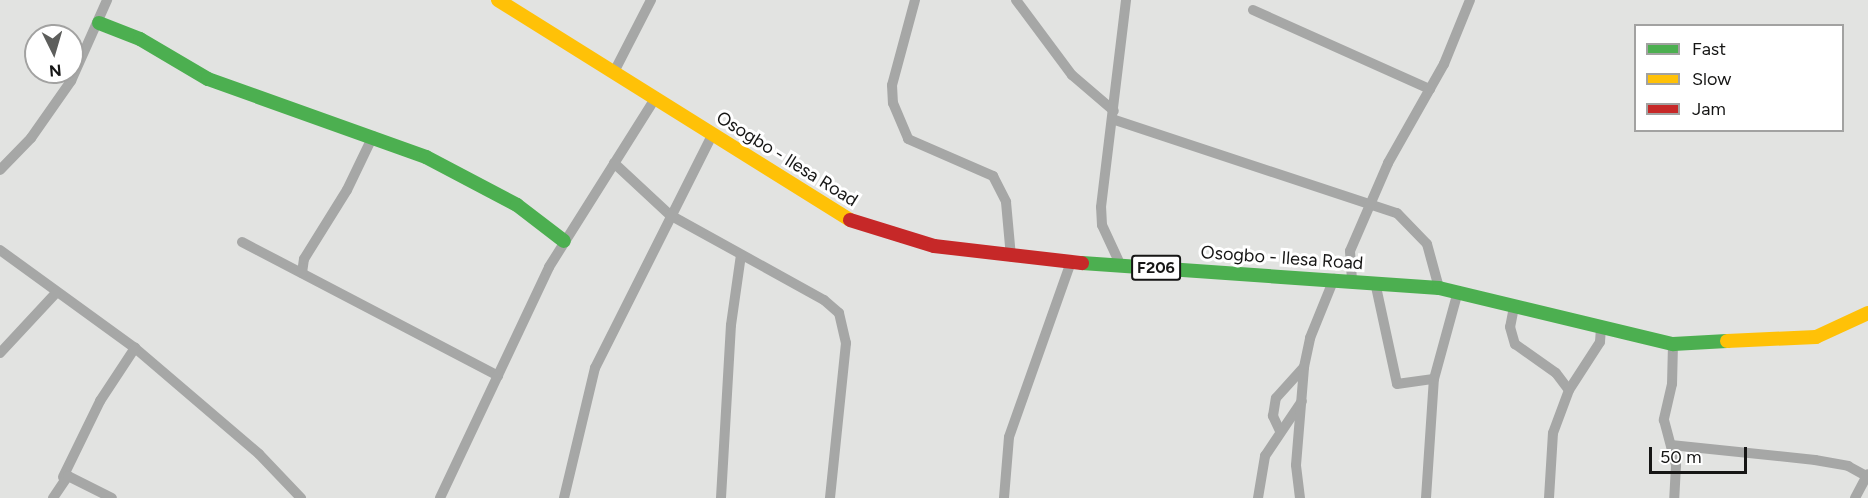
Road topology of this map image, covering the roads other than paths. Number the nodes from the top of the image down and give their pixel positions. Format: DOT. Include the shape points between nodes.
graph roads {
  1 [pos="107,0"];
  2 [pos="498,0"];
  3 [pos="651,0"];
  4 [pos="915,0"];
  5 [pos="1016,0"];
  6 [pos="1126,0"];
  7 [pos="1470,0"];
  8 [pos="1253,10"];
  9 [pos="99,23"];
  10 [pos="614,72"];
  11 [pos="1430,89"];
  12 [pos="656,97"];
  13 [pos="1115,115"];
  14 [pos="712,135"];
  15 [pos="373,136"];
  16 [pos="614,162"];
  17 [pos="0,170"];
  18 [pos="1372,202"];
  19 [pos="670,214"];
  20 [pos="564,241"];
  21 [pos="242,242"];
  22 [pos="0,250"];
  23 [pos="741,255"];
  24 [pos="1011,257"];
  25 [pos="1071,262"];
  26 [pos="1121,266"];
  27 [pos="302,273"];
  28 [pos="1334,279"];
  29 [pos="1352,280"];
  30 [pos="1375,282"];
  31 [pos="1439,288"];
  32 [pos="1458,291"];
  33 [pos="56,292"];
  34 [pos="1514,307"];
  35 [pos="1868,313"];
  36 [pos="1601,327"];
  37 [pos="1672,344"];
  38 [pos="135,348"];
  39 [pos="0,353"];
  40 [pos="1304,367"];
  41 [pos="498,376"];
  42 [pos="1434,379"];
  43 [pos="1569,390"];
  44 [pos="1302,401"];
  45 [pos="1280,431"];
  46 [pos="1671,445"];
  47 [pos="1866,474"];
  48 [pos="63,477"];
  49 [pos="53,498"];
  50 [pos="111,498"];
  51 [pos="301,498"];
  52 [pos="440,498"];
  53 [pos="564,498"];
  54 [pos="721,498"];
  55 [pos="830,498"];
  56 [pos="1004,498"];
  57 [pos="1258,498"];
  58 [pos="1300,498"];
  59 [pos="1426,498"];
  60 [pos="1549,498"];
  61 [pos="1674,498"];
  62 [pos="1855,498"];
  1 -- 9 [label="street"];
  2 -- 10 [label="main road, Osogbo - Ilesa Road / F206"];
  3 -- 10 [label="street"];
  4 -- 24 [label="street" via="892,85 893,103 908,139 993,176 1006,202"];
  5 -- 13 [label="street" via="1072,75"];
  6 -- 13 [label="street" via="1113,93"];
  7 -- 11 [label="street"];
  8 -- 11 [label="street"];
  9 -- 15 [label="main road" via="140,39 208,79"];
  9 -- 17 [label="street" via="71,81 31,138"];
  10 -- 12 [label="main road, Osogbo - Ilesa Road / F206"];
  11 -- 18 [label="street"];
  12 -- 14 [label="main road, Osogbo - Ilesa Road / F206"];
  12 -- 16 [label="street"];
  13 -- 18 [label="street"];
  13 -- 26 [label="street" via="1101,207 1102,225"];
  14 -- 19 [label="street"];
  14 -- 24 [label="main road, Osogbo - Ilesa Road / F206" via="849,220 934,246"];
  15 -- 20 [label="main road" via="426,157 517,205"];
  15 -- 27 [label="street" via="347,190 304,259"];
  16 -- 19 [label="street"];
  16 -- 20 [label="street"];
  18 -- 29 [label="street" via="1350,251"];
  18 -- 31 [label="street" via="1418,229 1427,244"];
  19 -- 23 [label="street"];
  19 -- 53 [label="street" via="595,368"];
  20 -- 41 [label="street"];
  21 -- 27 [label="street"];
  22 -- 33 [label="street"];
  23 -- 54 [label="street" via="730,325"];
  23 -- 55 [label="street" via="824,300 843,322 846,343"];
  24 -- 25 [label="main road, Osogbo - Ilesa Road / F206"];
  25 -- 26 [label="main road, Osogbo - Ilesa Road / F206"];
  25 -- 56 [label="street" via="1009,437"];
  26 -- 28 [label="main road, Osogbo - Ilesa Road / F206"];
  27 -- 41 [label="street"];
  28 -- 29 [label="main road, Osogbo - Ilesa Road / F206"];
  28 -- 40 [label="street" via="1310,338"];
  29 -- 30 [label="main road, Osogbo - Ilesa Road / F206"];
  30 -- 31 [label="main road, Osogbo - Ilesa Road / F206"];
  30 -- 42 [label="street" via="1397,384"];
  31 -- 32 [label="main road, Osogbo - Ilesa Road / F206"];
  32 -- 34 [label="main road, Osogbo - Ilesa Road / F206"];
  32 -- 42 [label="street"];
  33 -- 38 [label="street"];
  33 -- 39 [label="street"];
  34 -- 36 [label="main road, Osogbo - Ilesa Road / F206"];
  34 -- 43 [label="street" via="1510,327 1515,344 1556,373"];
  35 -- 37 [label="main road, Osogbo - Ilesa Road / F206" via="1816,337"];
  36 -- 37 [label="main road, Osogbo - Ilesa Road / F206"];
  36 -- 43 [label="street" via="1600,342"];
  37 -- 46 [label="street" via="1672,384 1664,420"];
  38 -- 48 [label="street" via="100,401"];
  38 -- 51 [label="street" via="259,454"];
  40 -- 44 [label="street"];
  40 -- 45 [label="street" via="1276,398 1273,416"];
  41 -- 52 [label="street"];
  42 -- 59 [label="street"];
  43 -- 60 [label="street" via="1552,441"];
  44 -- 45 [label="street"];
  44 -- 58 [label="street" via="1296,465"];
  45 -- 57 [label="street" via="1265,456"];
  46 -- 47 [label="street" via="1815,460"];
  46 -- 61 [label="street"];
  47 -- 62 [label="street"];
  48 -- 49 [label="street"];
  48 -- 50 [label="street"];
}
